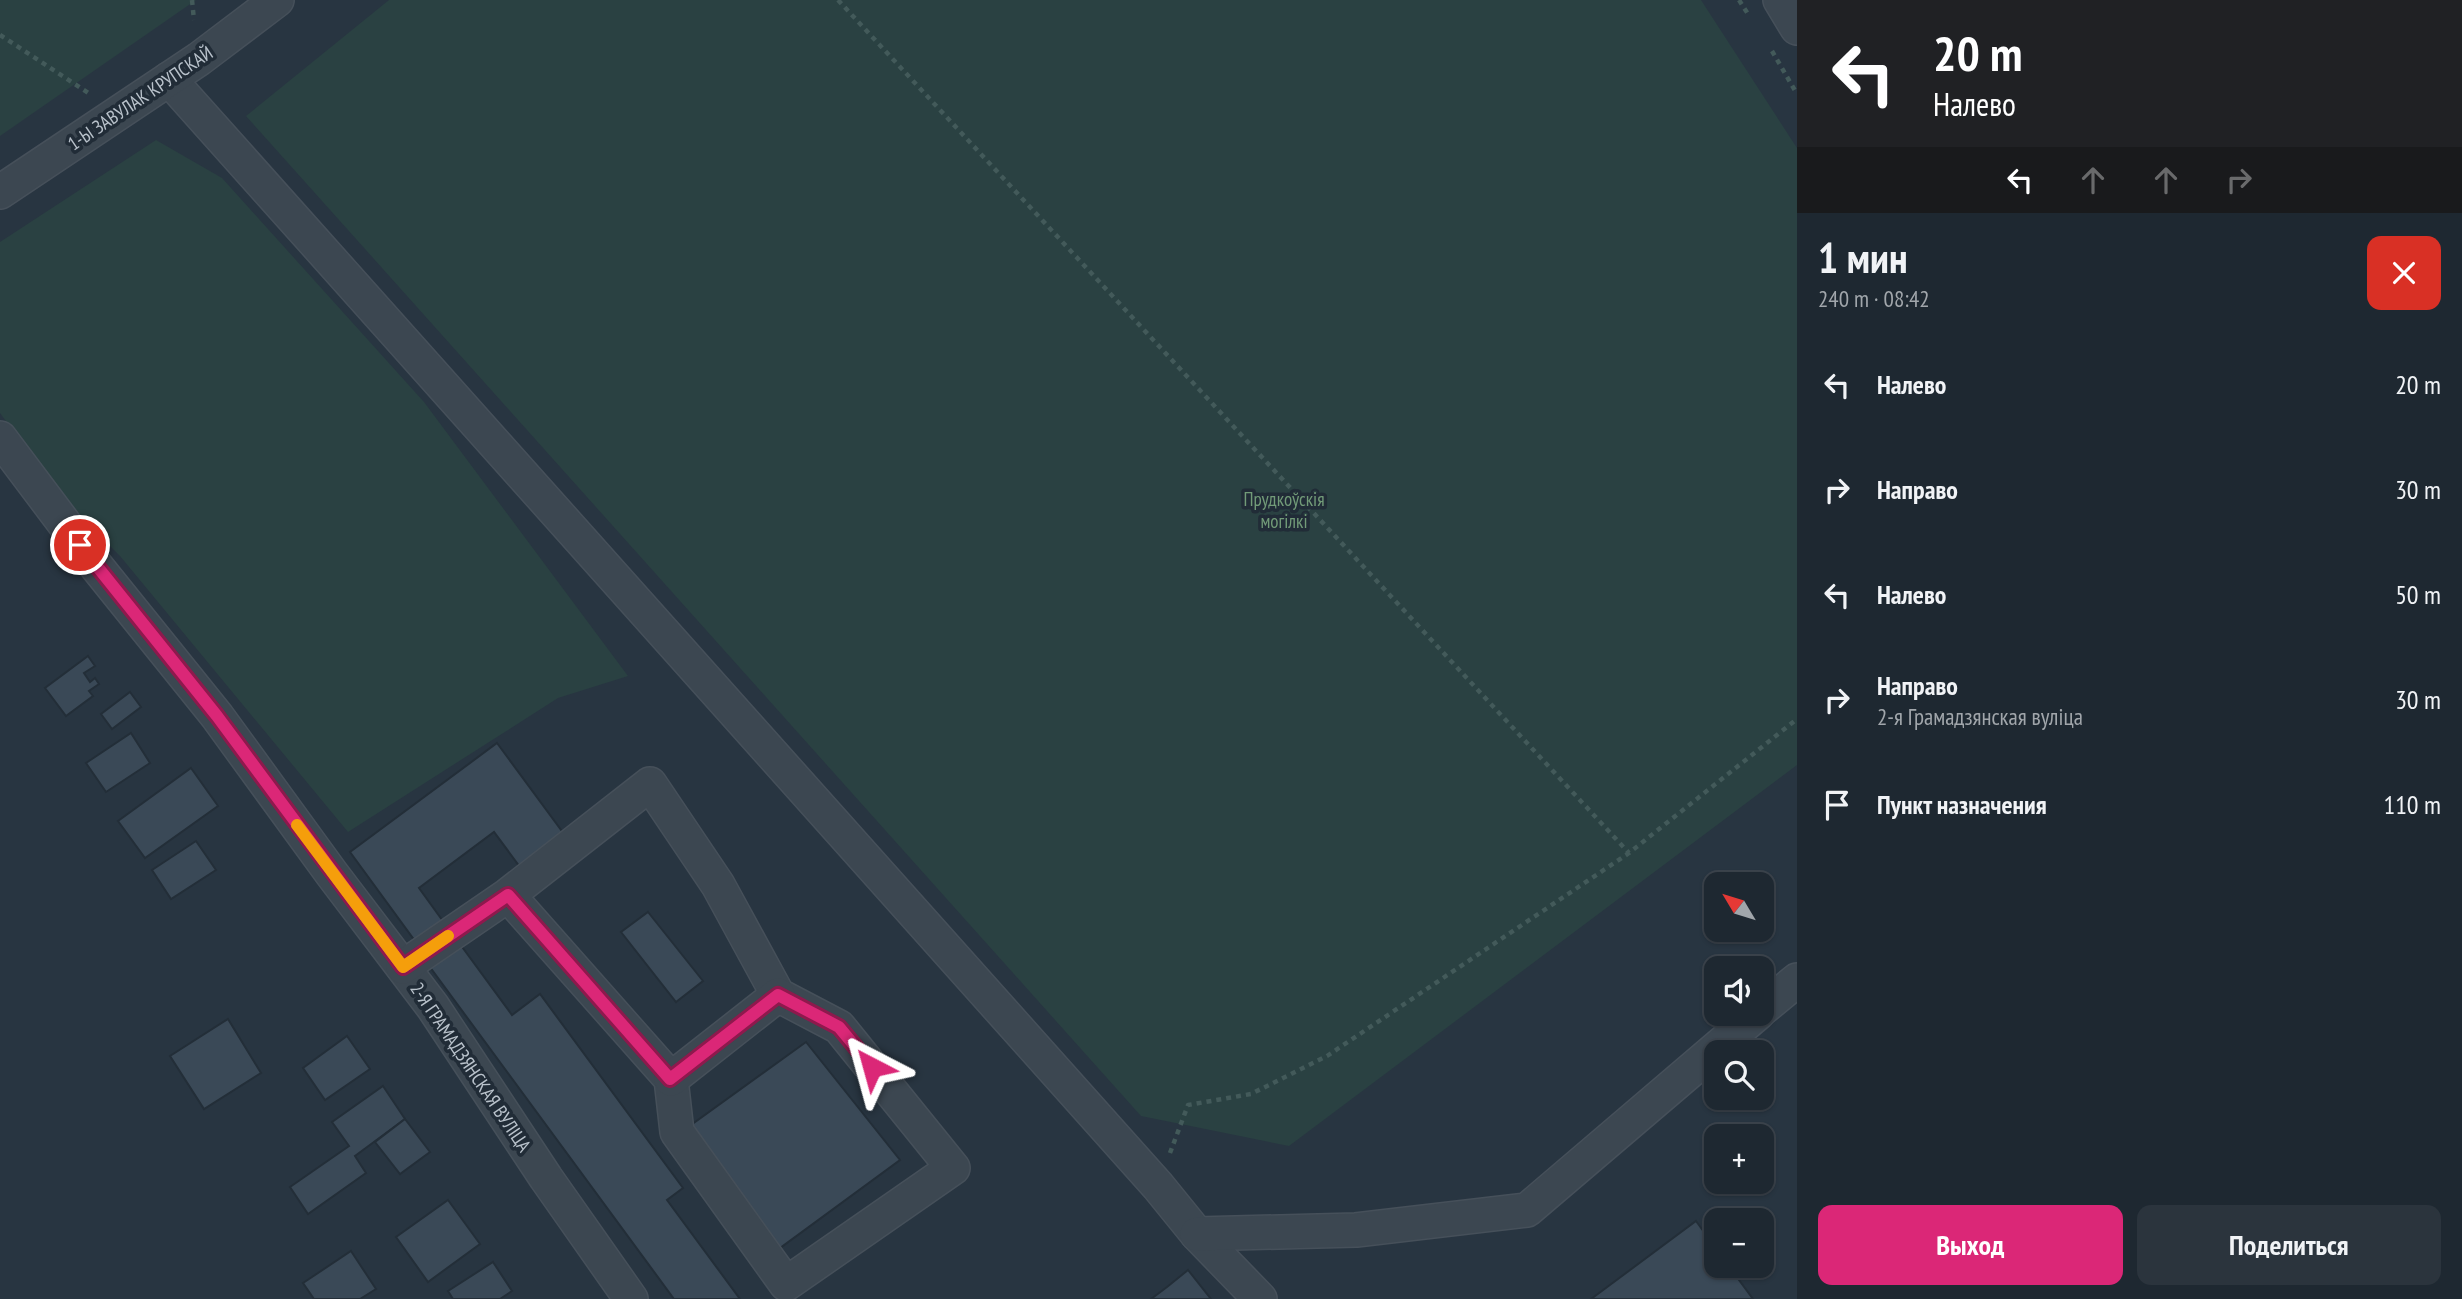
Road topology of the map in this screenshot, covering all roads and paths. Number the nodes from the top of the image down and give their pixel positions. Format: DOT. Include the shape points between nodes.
graph roads {
  1 [pos="277,0"];
  2 [pos="838,0"];
  3 [pos="1780,0"];
  4 [pos="1797,28"];
  5 [pos="0,35"];
  6 [pos="169,79"];
  7 [pos="119,113"];
  8 [pos="0,192"];
  9 [pos="0,438"];
  10 [pos="1797,719"];
  11 [pos="1629,853"];
  12 [pos="508,895"];
  13 [pos="403,967"];
  14 [pos="1797,980"];
  15 [pos="778,995"];
  16 [pos="1774,1000"];
  17 [pos="1743,1026"];
  18 [pos="670,1079"];
  19 [pos="1158,1186"];
  20 [pos="1197,1234"];
  21 [pos="631,1299"];
  22 [pos="1260,1299"];
  1 -- 6 [label="street, 1-Ы ЗАВУЛАК КРУПСКАЙ"];
  2 -- 11 [label="path"];
  3 -- 4 [label="street"];
  5 -- 7 [label="path"];
  6 -- 7 [label="street, 1-Ы ЗАВУЛАК КРУПСКАЙ"];
  6 -- 19 [label="street"];
  7 -- 8 [label="street, 1-Ы ЗАВУЛАК КРУПСКАЙ"];
  9 -- 13 [label="street, 2-Я ГРАМАДЗЯНСКАЯ ВУЛІЦА" via="217,716"];
  10 -- 11 [label="path"];
  11 -- 19 [label="path" via="1327,1056 1251,1094 1188,1105"];
  12 -- 13 [label="street"];
  12 -- 15 [label="street" via="650,784 718,885"];
  12 -- 18 [label="street"];
  13 -- 21 [label="street, 2-Я ГРАМАДЗЯНСКАЯ ВУЛІЦА"];
  14 -- 16 [label="street"];
  15 -- 18 [label="street"];
  15 -- 18 [label="street" via="839,1027 953,1168 786,1284 677,1132"];
  17 -- 20 [label="street" via="1527,1210 1356,1230"];
  19 -- 20 [label="street"];
  20 -- 22 [label="street"];
}
